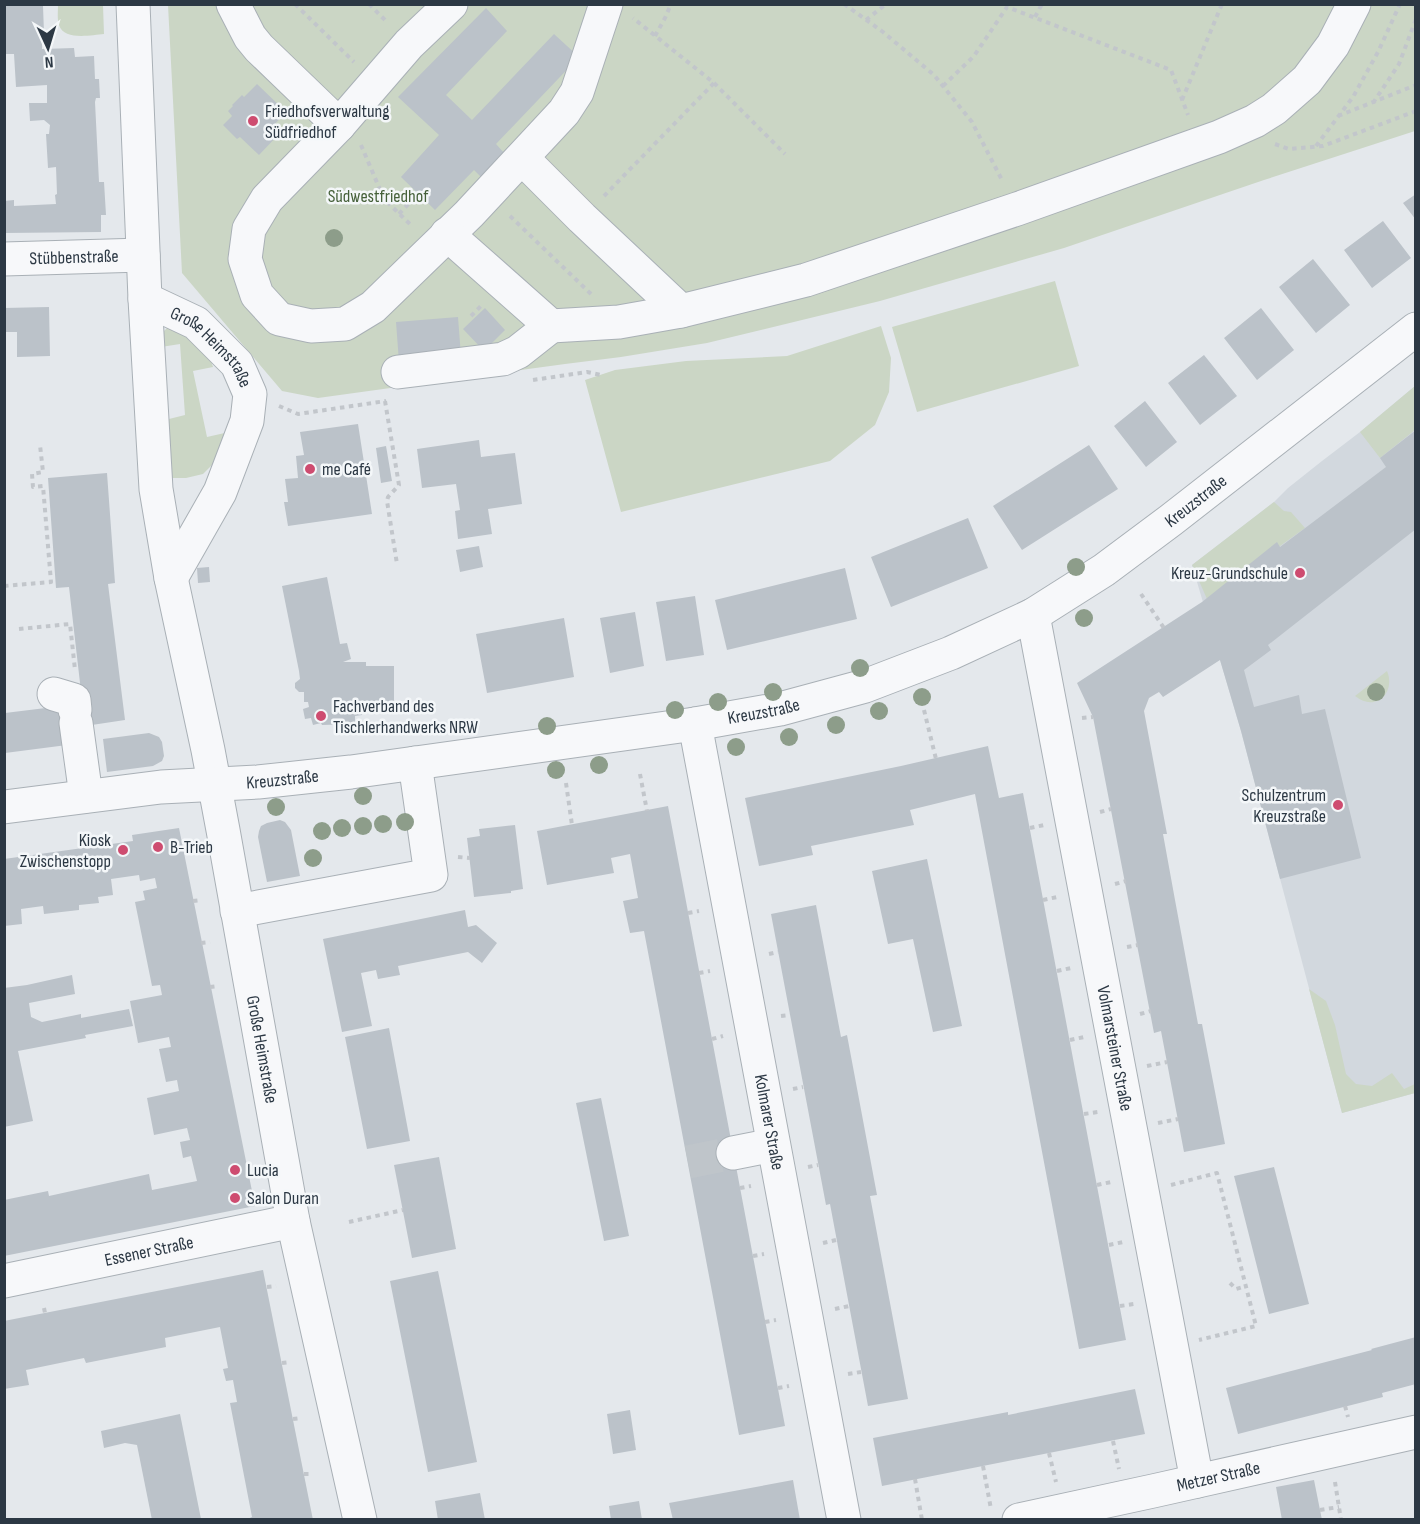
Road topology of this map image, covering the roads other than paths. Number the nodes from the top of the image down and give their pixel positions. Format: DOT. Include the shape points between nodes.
graph roads {
  1 [pos="133,4"];
  2 [pos="233,4"];
  3 [pos="451,4"];
  4 [pos="1354,4"];
  5 [pos="619,11"];
  6 [pos="343,120"];
  7 [pos="522,158"];
  8 [pos="440,241"];
  9 [pos="143,255"];
  10 [pos="4,259"];
  11 [pos="159,306"];
  12 [pos="681,311"];
  13 [pos="551,326"];
  14 [pos="1413,335"];
  15 [pos="398,372"];
  16 [pos="171,578"];
  17 [pos="1033,615"];
  18 [pos="70,707"];
  19 [pos="694,723"];
  20 [pos="415,763"];
  21 [pos="214,785"];
  22 [pos="86,796"];
  23 [pos="4,807"];
  24 [pos="237,911"];
  25 [pos="773,1145"];
  26 [pos="733,1153"];
  27 [pos="293,1221"];
  28 [pos="4,1281"];
  29 [pos="1416,1432"];
  30 [pos="1197,1481"];
  31 [pos="1005,1516"];
  32 [pos="360,1520"];
  33 [pos="844,1520"];
  1 -- 9 [label="street, Große Heimstraße"];
  2 -- 6 [label="street" via="259,48"];
  3 -- 6 [label="street" via="409,44"];
  4 -- 12 [label="street" via="1333,45 1307,80 1275,109 1234,131 807,280"];
  5 -- 7 [label="street" via="572,102"];
  6 -- 8 [label="street" via="267,199 249,229 245,258 256,295 279,319 311,326 345,324 373,307"];
  7 -- 8 [label="street"];
  7 -- 12 [label="street"];
  8 -- 13 [label="street"];
  9 -- 10 [label="street, Stübbenstraße"];
  9 -- 11 [label="street, Große Heimstraße"];
  11 -- 16 [label="street, Große Heimstraße" via="156,489"];
  11 -- 16 [label="street, Große Heimstraße" via="196,323 237,364 250,394 247,421 220,492"];
  12 -- 13 [label="street"];
  13 -- 15 [label="street" via="503,359"];
  14 -- 17 [label="street, Kreuzstraße" via="1104,570"];
  16 -- 21 [label="street, Große Heimstraße"];
  17 -- 19 [label="street, Kreuzstraße" via="951,653 865,686 780,709"];
  17 -- 30 [label="street, Volmarsteiner Straße"];
  18 -- 22 [label="street"];
  19 -- 20 [label="street, Kreuzstraße"];
  19 -- 25 [label="street, Kolmarer Straße"];
  20 -- 21 [label="street, Kreuzstraße"];
  20 -- 24 [label="street" via="431,875"];
  21 -- 22 [label="street, Kreuzstraße"];
  21 -- 24 [label="street, Große Heimstraße"];
  22 -- 23 [label="street, Kreuzstraße"];
  24 -- 27 [label="street, Große Heimstraße"];
  25 -- 26 [label="street"];
  25 -- 33 [label="street, Kolmarer Straße"];
  27 -- 28 [label="street, Essener Straße"];
  27 -- 32 [label="street, Große Heimstraße"];
  29 -- 30 [label="street, Metzer Straße"];
  30 -- 31 [label="street, Metzer Straße"];
}
